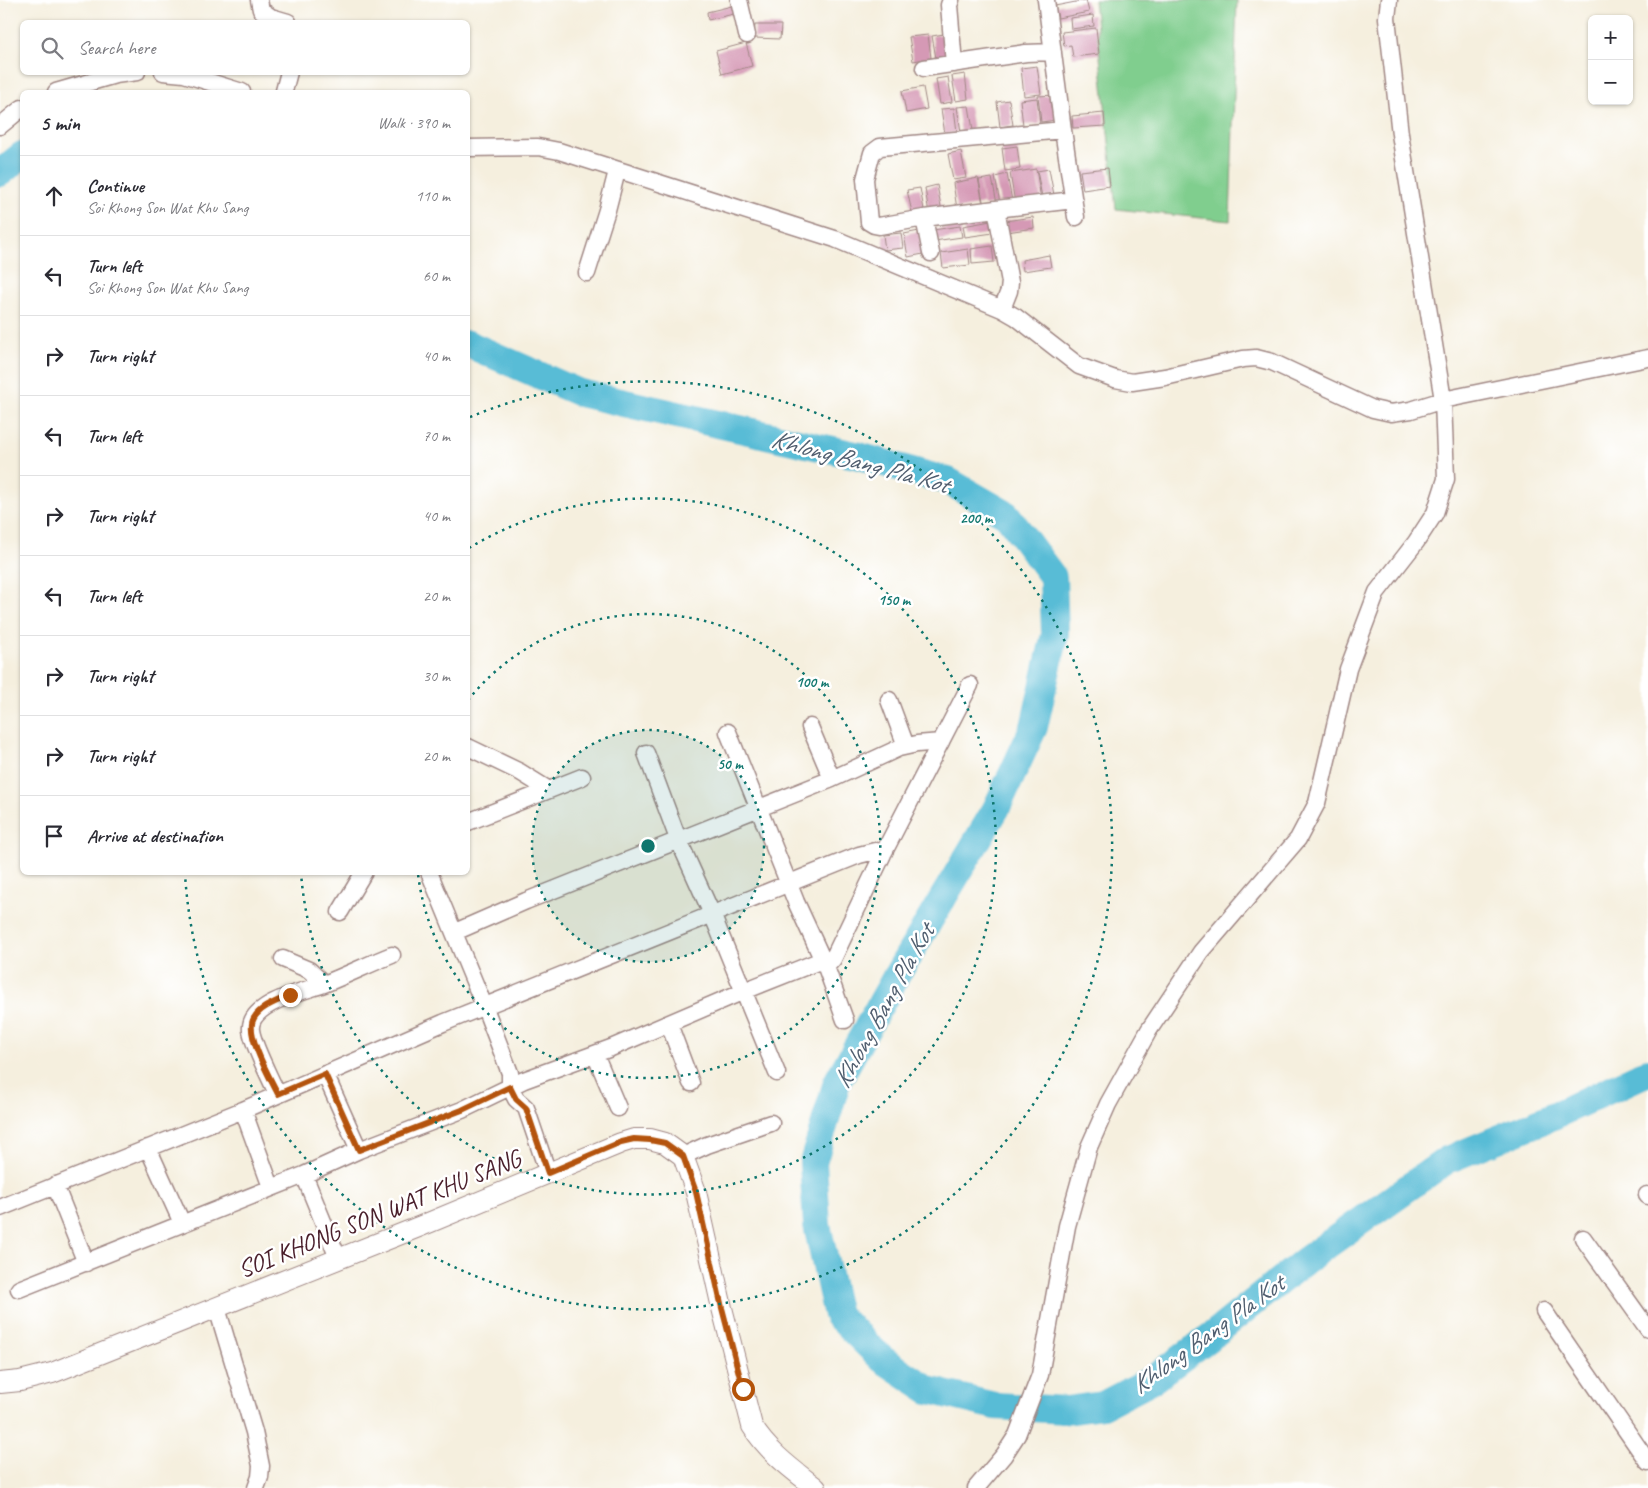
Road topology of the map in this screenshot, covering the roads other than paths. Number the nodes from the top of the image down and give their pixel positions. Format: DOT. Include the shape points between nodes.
graph roads {
  1 [pos="259,0"];
  2 [pos="739,0"];
  3 [pos="950,0"];
  4 [pos="1046,0"];
  5 [pos="1389,0"];
  6 [pos="280,20"];
  7 [pos="746,35"];
  8 [pos="1053,52"];
  9 [pos="954,64"];
  10 [pos="924,68"];
  11 [pos="115,75"];
  12 [pos="187,75"];
  13 [pos="288,75"];
  14 [pos="63,90"];
  15 [pos="236,90"];
  16 [pos="284,90"];
  17 [pos="20,110"];
  18 [pos="0,126"];
  19 [pos="1063,130"];
  20 [pos="470,148"];
  21 [pos="617,171"];
  22 [pos="996,209"];
  23 [pos="924,218"];
  24 [pos="931,253"];
  25 [pos="586,273"];
  26 [pos="1002,309"];
  27 [pos="1648,358"];
  28 [pos="1443,400"];
  29 [pos="970,685"];
  30 [pos="889,700"];
  31 [pos="810,728"];
  32 [pos="728,732"];
  33 [pos="941,742"];
  34 [pos="906,746"];
  35 [pos="470,748"];
  36 [pos="646,753"];
  37 [pos="582,777"];
  38 [pos="832,779"];
  39 [pos="549,790"];
  40 [pos="758,808"];
  41 [pos="470,821"];
  42 [pos="678,839"];
  43 [pos="884,852"];
  44 [pos="362,875"];
  45 [pos="430,875"];
  46 [pos="789,884"];
  47 [pos="340,912"];
  48 [pos="712,914"];
  49 [pos="455,932"];
  50 [pos="392,955"];
  51 [pos="283,959"];
  52 [pos="824,964"];
  53 [pos="324,984"];
  54 [pos="744,992"];
  55 [pos="485,1008"];
  56 [pos="845,1020"];
  57 [pos="668,1024"];
  58 [pos="595,1054"];
  59 [pos="777,1073"];
  60 [pos="325,1074"];
  61 [pos="514,1080"];
  62 [pos="690,1083"];
  63 [pos="278,1094"];
  64 [pos="618,1108"];
  65 [pos="243,1110"];
  66 [pos="771,1124"];
  67 [pos="148,1148"];
  68 [pos="359,1150"];
  69 [pos="683,1156"];
  70 [pos="548,1173"];
  71 [pos="304,1174"];
  72 [pos="56,1184"];
  73 [pos="271,1187"];
  74 [pos="0,1208"];
  75 [pos="182,1223"];
  76 [pos="1583,1238"];
  77 [pos="338,1258"];
  78 [pos="86,1263"];
  79 [pos="19,1289"];
  80 [pos="217,1308"];
  81 [pos="1544,1312"];
  82 [pos="1648,1329"];
  83 [pos="0,1383"];
  84 [pos="1648,1462"];
  85 [pos="808,1482"];
  86 [pos="256,1488"];
  87 [pos="976,1488"];
  1 -- 6 [label="street" via="261,10"];
  2 -- 7 [label="street"];
  3 -- 9 [label="street"];
  4 -- 8 [label="street"];
  5 -- 28 [label="street" via="1387,18 1400,134"];
  8 -- 9 [label="street"];
  8 -- 19 [label="street"];
  9 -- 10 [label="street"];
  11 -- 14 [label="street"];
  12 -- 15 [label="street"];
  13 -- 16 [label="street"];
  17 -- 18 [label="street"];
  19 -- 22 [label="street" via="1075,208"];
  19 -- 23 [label="street" via="875,149 865,179 869,222 879,226"];
  20 -- 21 [label="street" via="538,147"];
  21 -- 25 [label="street"];
  21 -- 26 [label="street" via="835,239"];
  22 -- 23 [label="street"];
  22 -- 26 [label="street" via="1010,282"];
  23 -- 24 [label="street"];
  26 -- 28 [label="street" via="1079,366 1115,379 1132,382 1256,358 1272,362 1373,409 1391,413"];
  27 -- 28 [label="street"];
  28 -- 87 [label="street" via="1446,479 1435,513 1377,592 1348,669 1317,803 1298,838 1201,952 1149,1030 1108,1104 1089,1148 1067,1226 1040,1375 1017,1435"];
  29 -- 33 [label="street"];
  30 -- 34 [label="street"];
  31 -- 38 [label="street"];
  32 -- 40 [label="street"];
  33 -- 34 [label="street"];
  33 -- 43 [label="street"];
  34 -- 38 [label="street"];
  35 -- 39 [label="street"];
  36 -- 42 [label="street"];
  37 -- 39 [label="street"];
  38 -- 40 [label="street"];
  39 -- 41 [label="street"];
  40 -- 42 [label="street"];
  40 -- 46 [label="street"];
  42 -- 48 [label="street"];
  42 -- 49 [label="street"];
  43 -- 46 [label="street" via="859,855"];
  43 -- 52 [label="street" via="833,959"];
  44 -- 47 [label="street"];
  45 -- 49 [label="street"];
  46 -- 48 [label="street"];
  46 -- 52 [label="street"];
  48 -- 54 [label="street"];
  48 -- 55 [label="street"];
  49 -- 55 [label="street"];
  50 -- 53 [label="street"];
  51 -- 53 [label="street" via="310,970"];
  52 -- 54 [label="street"];
  52 -- 56 [label="street"];
  53 -- 63 [label="street" via="290,995 266,1007 253,1019 251,1030 258,1052"];
  54 -- 57 [label="street"];
  54 -- 59 [label="street"];
  55 -- 60 [label="street"];
  55 -- 61 [label="street"];
  57 -- 58 [label="street"];
  57 -- 62 [label="street"];
  58 -- 61 [label="street"];
  58 -- 64 [label="street"];
  60 -- 63 [label="street"];
  60 -- 68 [label="street"];
  61 -- 68 [label="street" via="462,1110"];
  61 -- 70 [label="street" via="530,1096 526,1108"];
  63 -- 65 [label="street"];
  65 -- 67 [label="street"];
  65 -- 73 [label="street"];
  66 -- 69 [label="street"];
  67 -- 72 [label="street"];
  67 -- 75 [label="street"];
  68 -- 71 [label="street"];
  69 -- 70 [label="street, SOI KHONG SON WAT KHU SANG" via="665,1143 634,1139"];
  69 -- 85 [label="street" via="696,1192 752,1426 774,1454"];
  70 -- 77 [label="street, SOI KHONG SON WAT KHU SANG"];
  71 -- 73 [label="street"];
  71 -- 77 [label="street"];
  72 -- 74 [label="street"];
  72 -- 78 [label="street"];
  73 -- 75 [label="street"];
  75 -- 78 [label="street"];
  76 -- 82 [label="street"];
  77 -- 80 [label="street, SOI KHONG SON WAT KHU SANG"];
  78 -- 79 [label="street"];
  80 -- 83 [label="street, SOI KHONG SON WAT KHU SANG" via="52,1373"];
  80 -- 86 [label="street" via="254,1432 261,1466"];
  81 -- 84 [label="street"];
}
